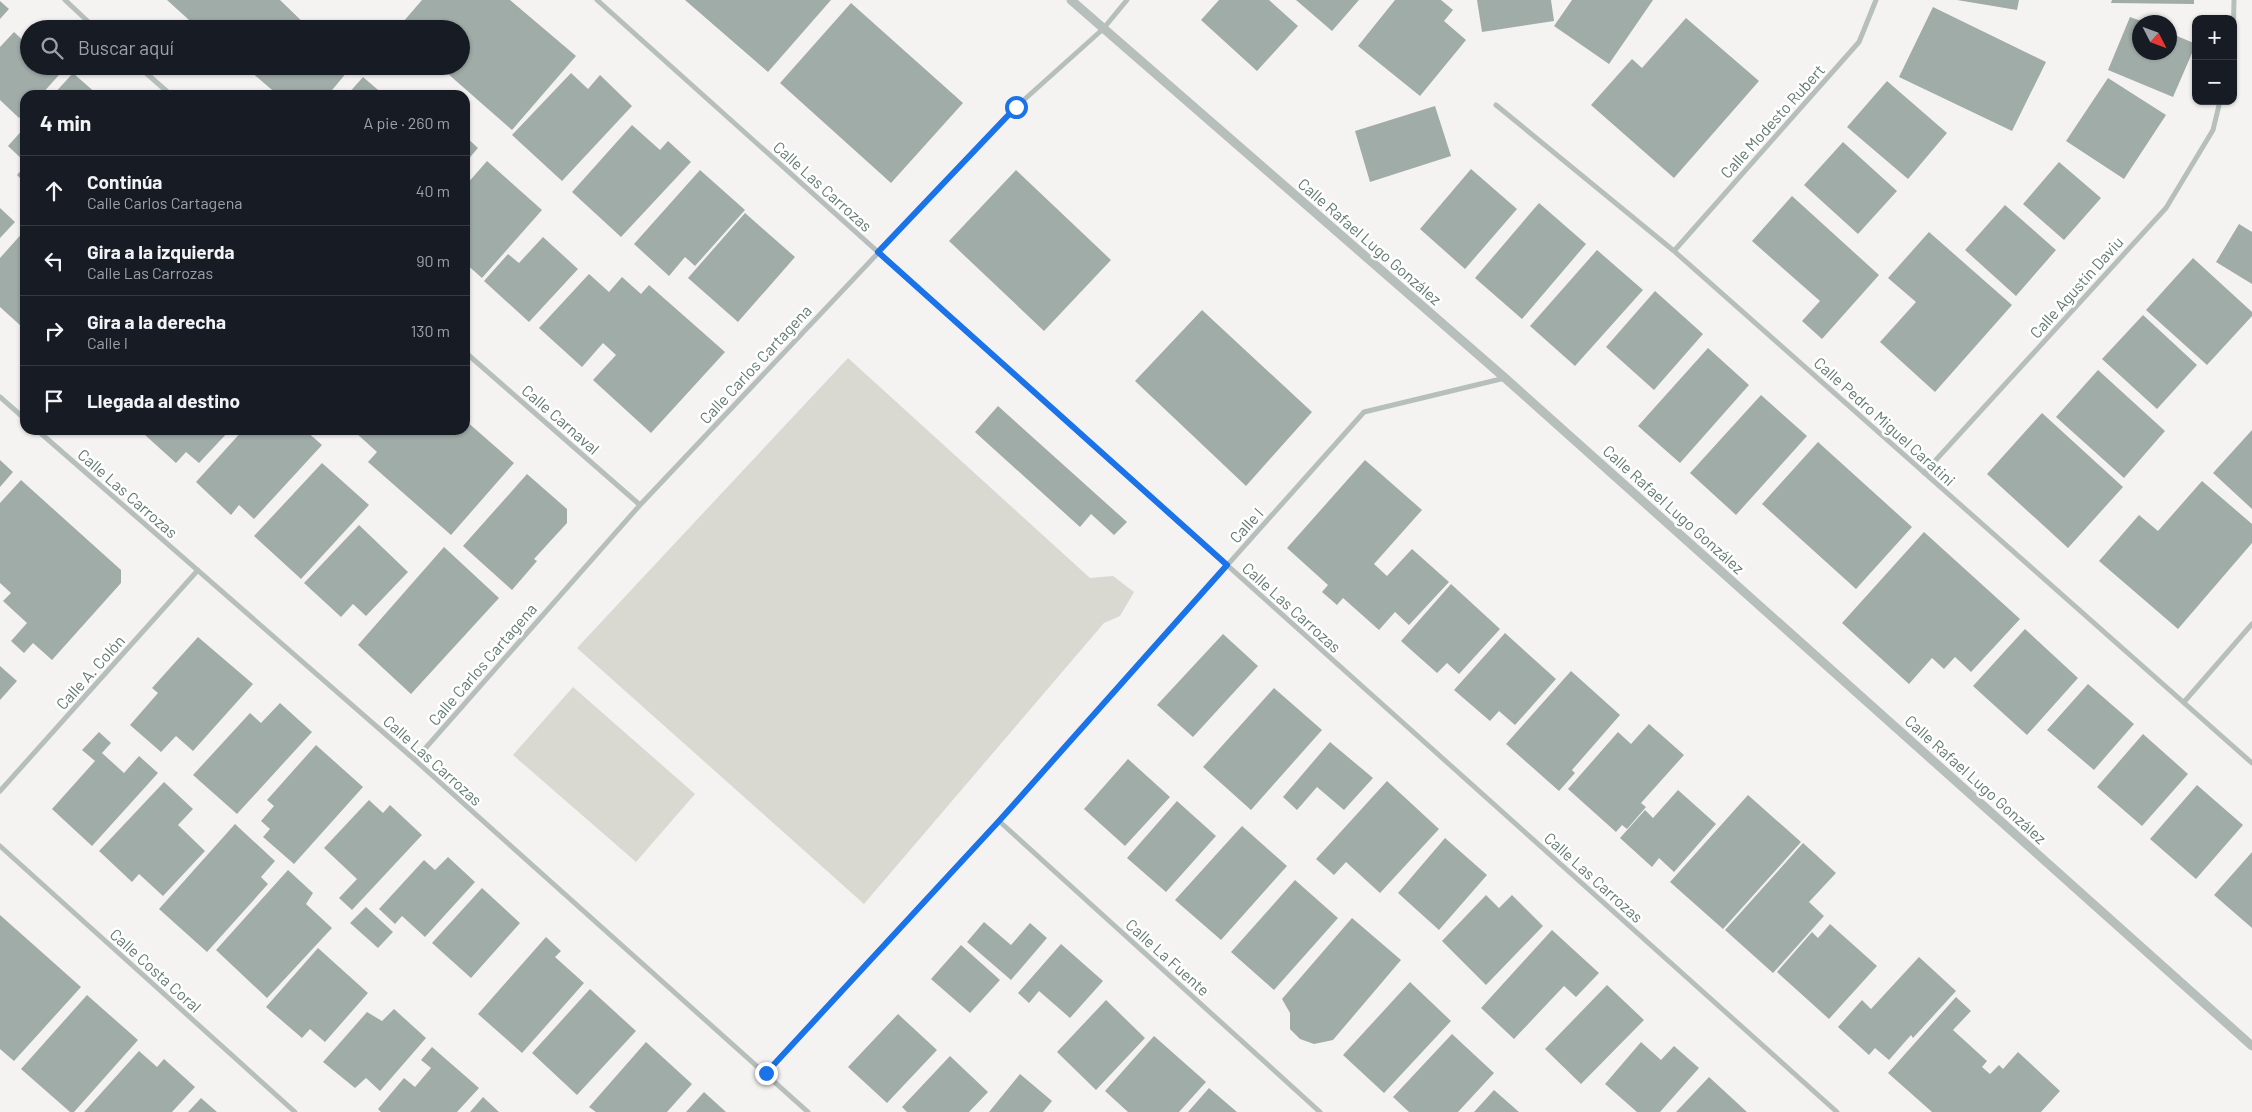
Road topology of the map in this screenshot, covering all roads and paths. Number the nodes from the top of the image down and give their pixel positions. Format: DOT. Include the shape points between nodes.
graph roads {
  1 [pos="65,0"];
  2 [pos="597,0"];
  3 [pos="1071,0"];
  4 [pos="1127,0"];
  5 [pos="1876,0"];
  6 [pos="2234,0"];
  7 [pos="2234,15"];
  8 [pos="86,20"];
  9 [pos="1103,29"];
  10 [pos="148,75"];
  11 [pos="165,90"];
  12 [pos="1496,105"];
  13 [pos="2219,105"];
  14 [pos="1674,251"];
  15 [pos="878,252"];
  16 [pos="470,356"];
  17 [pos="1504,378"];
  18 [pos="0,397"];
  19 [pos="20,415"];
  20 [pos="44,435"];
  21 [pos="1924,473"];
  22 [pos="640,505"];
  23 [pos="1227,565"];
  24 [pos="198,570"];
  25 [pos="2252,624"];
  26 [pos="2184,702"];
  27 [pos="415,760"];
  28 [pos="2252,763"];
  29 [pos="0,791"];
  30 [pos="999,821"];
  31 [pos="0,846"];
  32 [pos="2252,1046"];
  33 [pos="766,1073"];
  34 [pos="295,1112"];
  35 [pos="808,1112"];
  36 [pos="1320,1112"];
  37 [pos="1837,1112"];
  1 -- 8 [label="street"];
  2 -- 15 [label="street, Calle Las Carrozas"];
  3 -- 9 [label="street, Calle Rafael Lugo González"];
  4 -- 9 [label="street, Calle Carlos Cartagena"];
  5 -- 14 [label="street, Calle Modesto Rubert" via="1859,42"];
  6 -- 7 [label="street"];
  9 -- 15 [label="street, Calle Carlos Cartagena" via="1016,107"];
  9 -- 17 [label="street, Calle Rafael Lugo González"];
  10 -- 11 [label="street"];
  12 -- 14 [label="street, Calle Pedro Miguel Caratini"];
  13 -- 21 [label="street, Calle Agustín Daviu" via="2213,130 2166,208"];
  14 -- 21 [label="street, Calle Pedro Miguel Caratini"];
  15 -- 22 [label="street, Calle Carlos Cartagena"];
  15 -- 23 [label="street, Calle Las Carrozas"];
  16 -- 22 [label="street, Calle Carnaval"];
  17 -- 23 [label="street, Calle I" via="1364,412"];
  17 -- 32 [label="street, Calle Rafael Lugo González"];
  18 -- 19 [label="street"];
  20 -- 24 [label="street, Calle Las Carrozas"];
  21 -- 26 [label="street, Calle Pedro Miguel Caratini"];
  22 -- 27 [label="street, Calle Carlos Cartagena"];
  23 -- 30 [label="street, Calle I"];
  23 -- 37 [label="street, Calle Las Carrozas"];
  24 -- 27 [label="street, Calle Las Carrozas"];
  24 -- 29 [label="street, Calle A. Colón"];
  25 -- 26 [label="street"];
  26 -- 28 [label="street, Calle Pedro Miguel Caratini"];
  27 -- 33 [label="street, Calle Las Carrozas"];
  30 -- 33 [label="street, Calle I"];
  30 -- 36 [label="street, Calle La Fuente"];
  31 -- 34 [label="street, Calle Costa Coral"];
  33 -- 35 [label="street, Calle Las Carrozas"];
}
